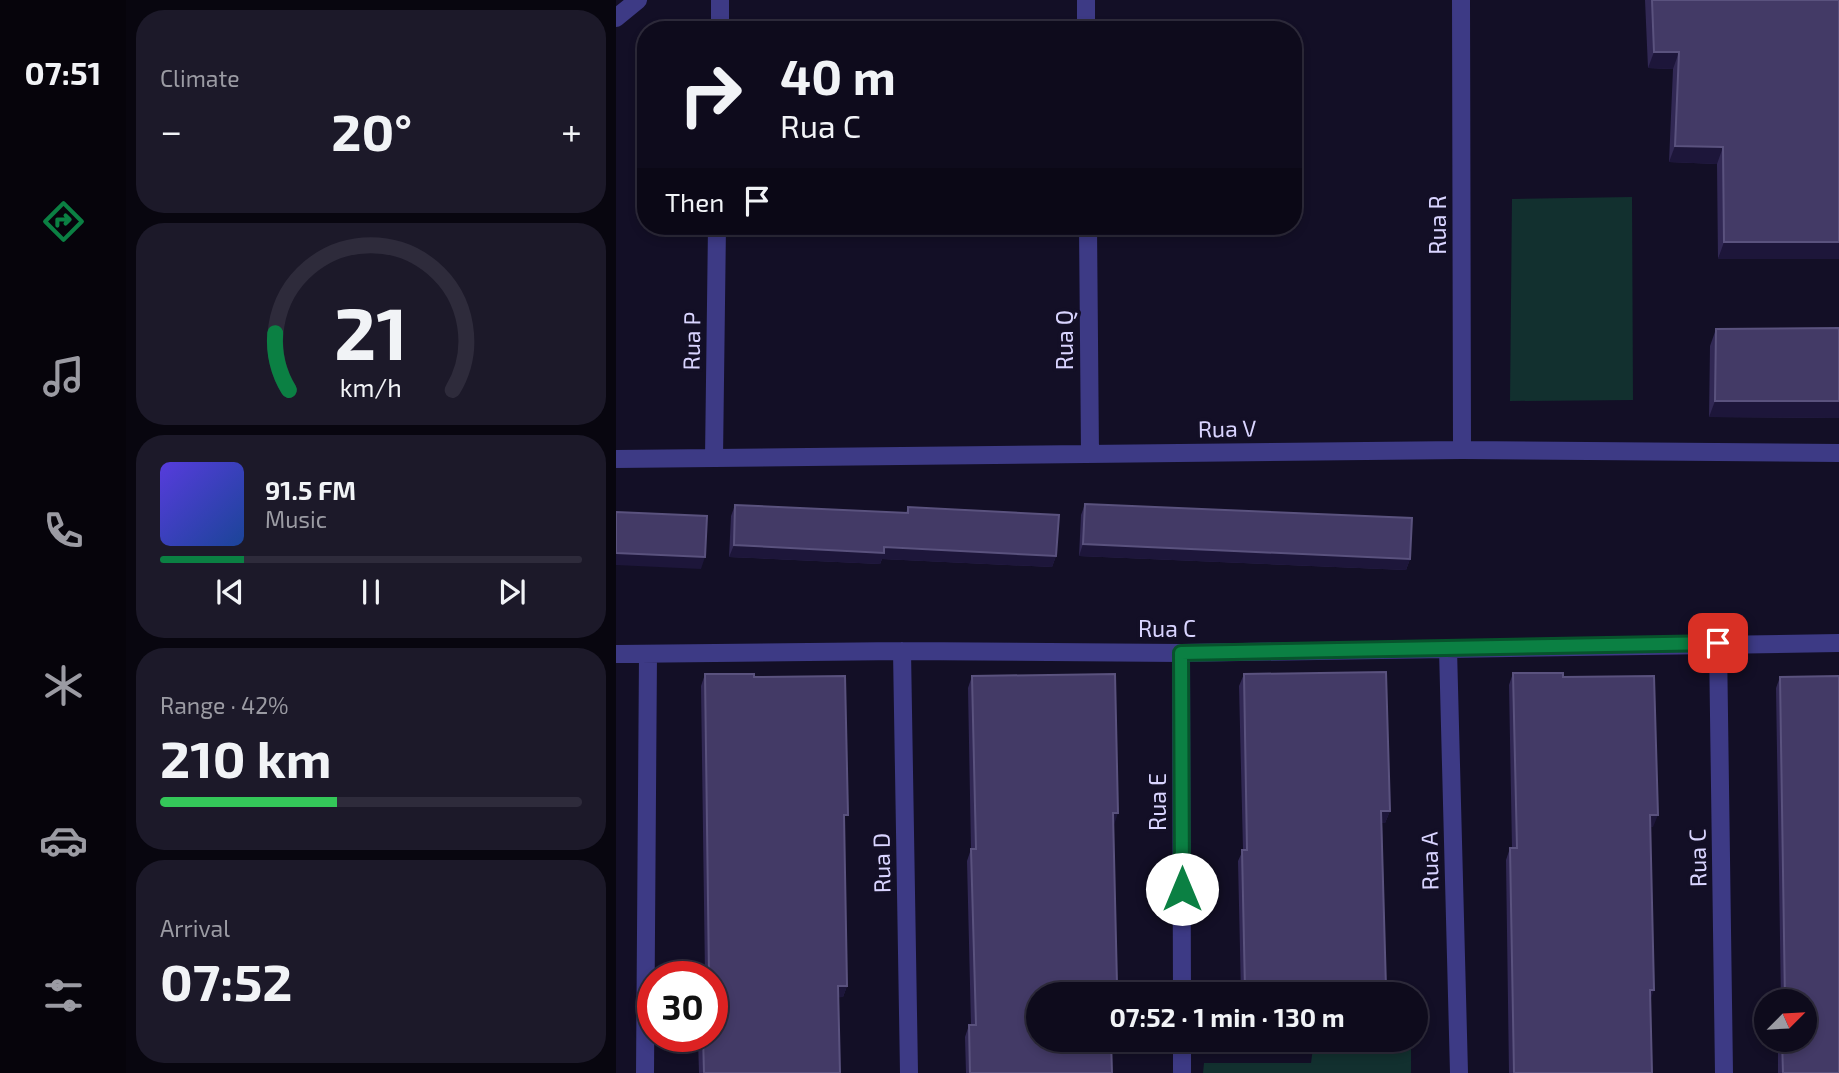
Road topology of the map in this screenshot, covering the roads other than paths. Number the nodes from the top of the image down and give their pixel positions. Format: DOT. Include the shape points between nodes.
graph roads {
  1 [pos="638,0"];
  2 [pos="720,0"];
  3 [pos="1086,0"];
  4 [pos="1461,0"];
  5 [pos="616,18"];
  6 [pos="720,21"];
  7 [pos="1086,21"];
  8 [pos="717,235"];
  9 [pos="1088,235"];
  10 [pos="1462,450"];
  11 [pos="1839,453"];
  12 [pos="1090,454"];
  13 [pos="714,458"];
  14 [pos="616,459"];
  15 [pos="1718,643"];
  16 [pos="1839,643"];
  17 [pos="1448,649"];
  18 [pos="902,651"];
  19 [pos="1181,653"];
  20 [pos="616,654"];
  21 [pos="648,654"];
  22 [pos="1182,982"];
  23 [pos="1182,1052"];
  24 [pos="645,1073"];
  25 [pos="909,1073"];
  26 [pos="1182,1073"];
  27 [pos="1459,1073"];
  28 [pos="1724,1073"];
  1 -- 5 [label="street"];
  2 -- 6 [label="street"];
  3 -- 7 [label="street"];
  4 -- 10 [label="street, Rua R"];
  8 -- 13 [label="street, Rua P"];
  9 -- 12 [label="street, Rua Q"];
  10 -- 11 [label="street, Rua V"];
  10 -- 12 [label="street, Rua V"];
  12 -- 13 [label="street, Rua V"];
  13 -- 14 [label="street, Rua V"];
  15 -- 16 [label="street, Rua C"];
  15 -- 17 [label="street, Rua C"];
  15 -- 28 [label="street, Rua C"];
  17 -- 19 [label="street, Rua C"];
  17 -- 27 [label="street, Rua A"];
  18 -- 19 [label="street, Rua C"];
  18 -- 21 [label="street, Rua C"];
  18 -- 25 [label="street, Rua D"];
  19 -- 22 [label="street, Rua E"];
  20 -- 21 [label="street, Rua C"];
  21 -- 24 [label="street"];
  23 -- 26 [label="street"];
}
